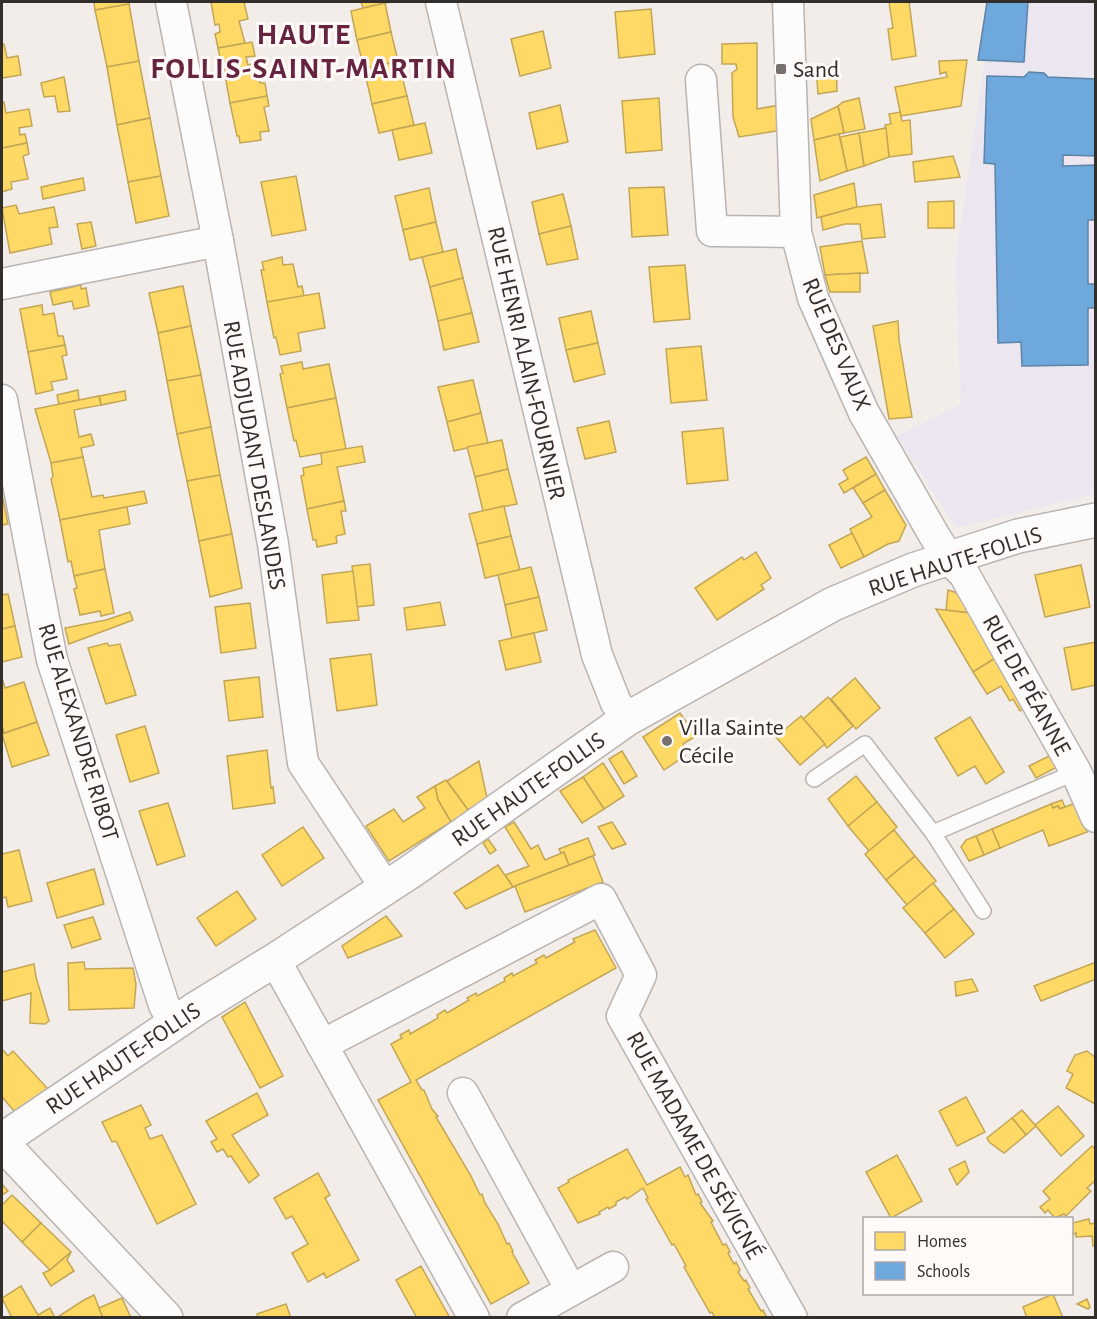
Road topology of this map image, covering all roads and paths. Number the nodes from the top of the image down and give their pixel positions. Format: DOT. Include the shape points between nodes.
graph roads {
  1 [pos="171,2"];
  2 [pos="441,2"];
  3 [pos="788,2"];
  4 [pos="700,80"];
  5 [pos="796,232"];
  6 [pos="218,241"];
  7 [pos="2,284"];
  8 [pos="2,400"];
  9 [pos="1095,520"];
  10 [pos="949,559"];
  11 [pos="627,719"];
  12 [pos="1076,772"];
  13 [pos="814,779"];
  14 [pos="1095,817"];
  15 [pos="933,833"];
  16 [pos="385,887"];
  17 [pos="983,911"];
  18 [pos="275,960"];
  19 [pos="174,1023"];
  20 [pos="322,1045"];
  21 [pos="464,1093"];
  22 [pos="2,1142"];
  23 [pos="613,1266"];
  24 [pos="571,1290"];
  25 [pos="166,1317"];
  26 [pos="474,1317"];
  27 [pos="522,1317"];
  28 [pos="792,1317"];
  1 -- 6 [label="street, RUE ADJUDANT DESLANDES"];
  2 -- 11 [label="street, RUE HENRI ALAIN-FOURNIER" via="597,655 616,703"];
  3 -- 5 [label="street, RUE DES VAUX"];
  4 -- 5 [label="street" via="712,231"];
  5 -- 10 [label="street, RUE DES VAUX" via="813,298 864,413"];
  6 -- 7 [label="street"];
  6 -- 16 [label="street, RUE ADJUDANT DESLANDES" via="273,544 303,764"];
  8 -- 19 [label="street, RUE ALEXANDRE RIBOT" via="52,660 164,1005"];
  9 -- 10 [label="street, RUE HAUTE-FOLLIS" via="1018,536"];
  10 -- 11 [label="street, RUE HAUTE-FOLLIS" via="833,604"];
  10 -- 12 [label="street, RUE DE PÉANNE" via="964,574"];
  11 -- 16 [label="street, RUE HAUTE-FOLLIS"];
  12 -- 14 [label="street, RUE DE PÉANNE"];
  12 -- 15 [label="lane"];
  13 -- 15 [label="lane" via="865,744"];
  15 -- 17 [label="lane"];
  16 -- 18 [label="street, RUE HAUTE-FOLLIS"];
  18 -- 19 [label="street, RUE HAUTE-FOLLIS"];
  18 -- 20 [label="street"];
  19 -- 22 [label="street, RUE HAUTE-FOLLIS"];
  20 -- 26 [label="street"];
  20 -- 28 [label="street, RUE MADAME DE SÉVIGNÉ" via="601,899 641,975 622,1016"];
  21 -- 24 [label="street"];
  22 -- 25 [label="street"];
  23 -- 24 [label="street"];
  24 -- 27 [label="street"];
}
